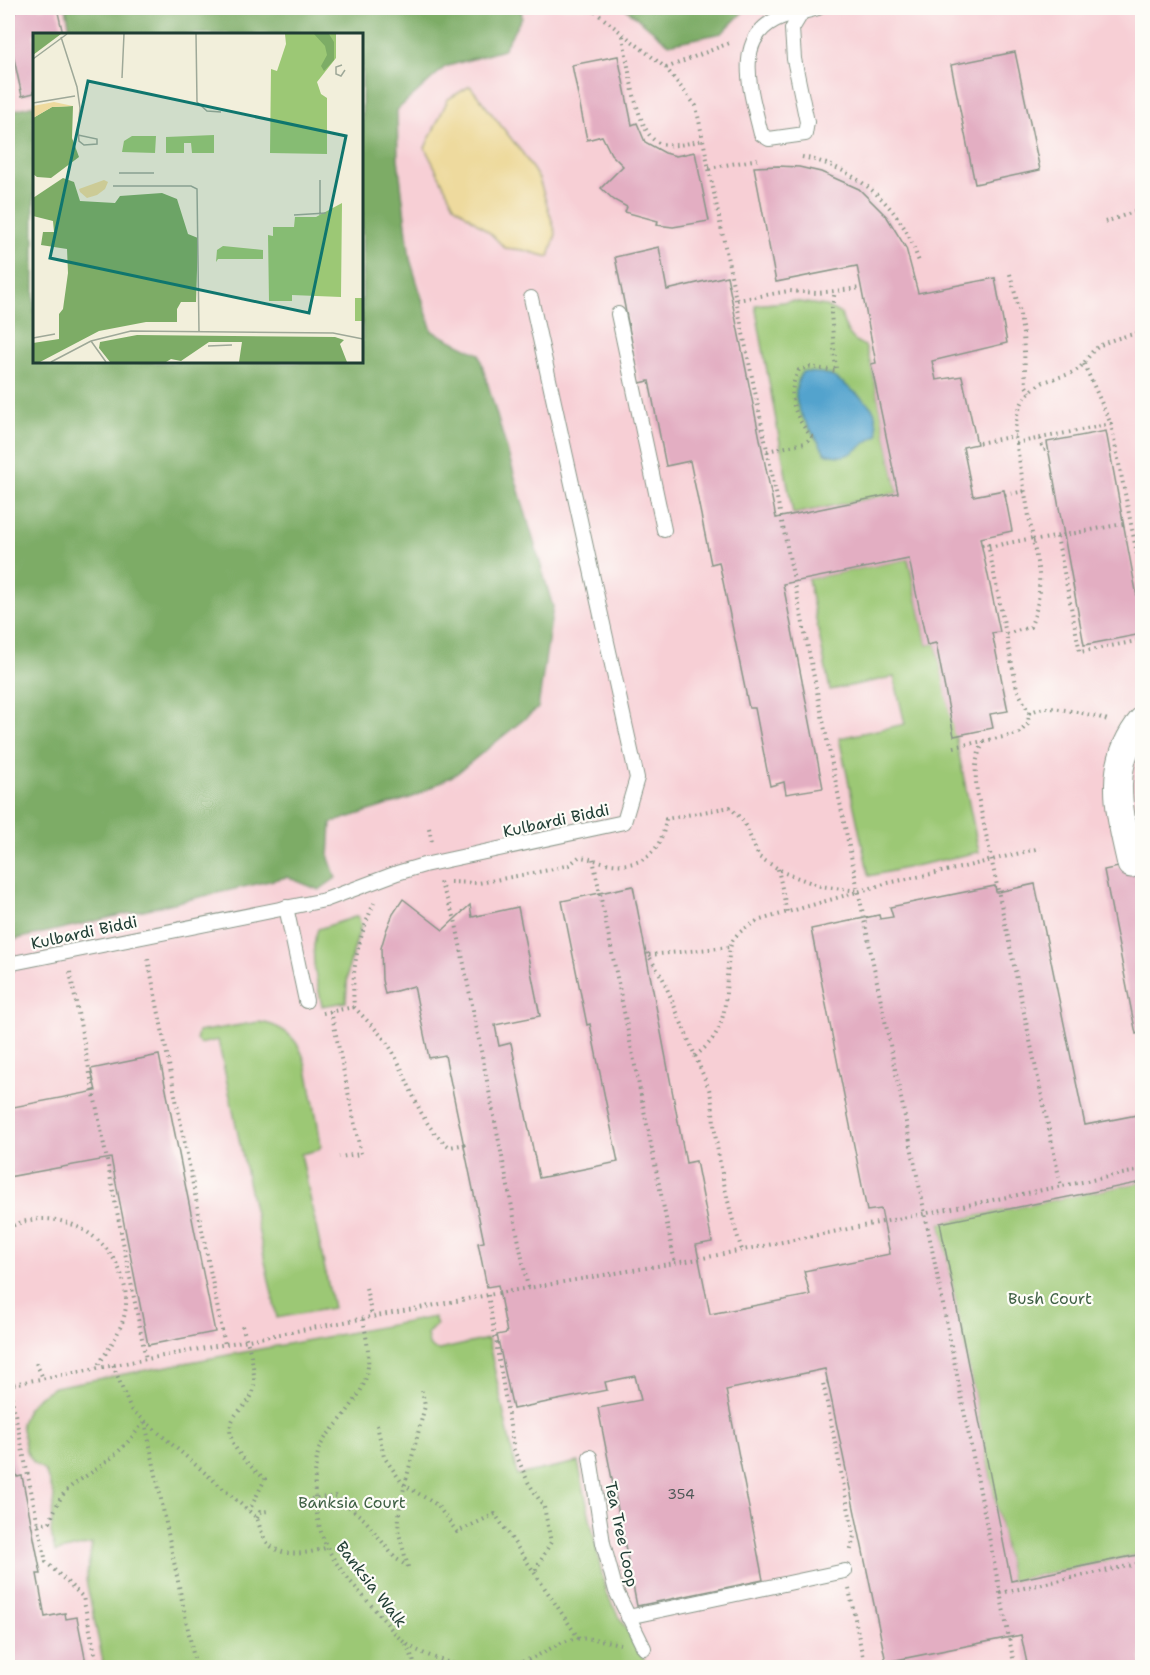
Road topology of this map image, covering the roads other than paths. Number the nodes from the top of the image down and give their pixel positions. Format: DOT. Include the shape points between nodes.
graph roads {
  1 [pos="818,8"];
  2 [pos="801,14"];
  3 [pos="531,298"];
  4 [pos="618,314"];
  5 [pos="664,530"];
  6 [pos="1138,728"];
  7 [pos="1131,864"];
  8 [pos="286,907"];
  9 [pos="8,964"];
  10 [pos="306,1000"];
  11 [pos="590,1457"];
  12 [pos="845,1571"];
  13 [pos="628,1617"];
  14 [pos="644,1648"];
  1 -- 2 [label="lane"];
  2 -- 2 [label="lane" via="792,29 807,122 805,134 770,139 761,134 748,60 754,40 766,26"];
  3 -- 8 [label="lane, Kulbardi Biddi" via="637,778 624,822 424,865 325,900"];
  4 -- 5 [label="lane"];
  6 -- 7 [label="street" via="1118,779 1118,801"];
  8 -- 9 [label="lane, Kulbardi Biddi"];
  8 -- 10 [label="lane"];
  11 -- 13 [label="lane, Tea Tree Loop" via="603,1543 615,1591"];
  12 -- 13 [label="lane"];
  13 -- 14 [label="lane, Tea Tree Loop"];
}
